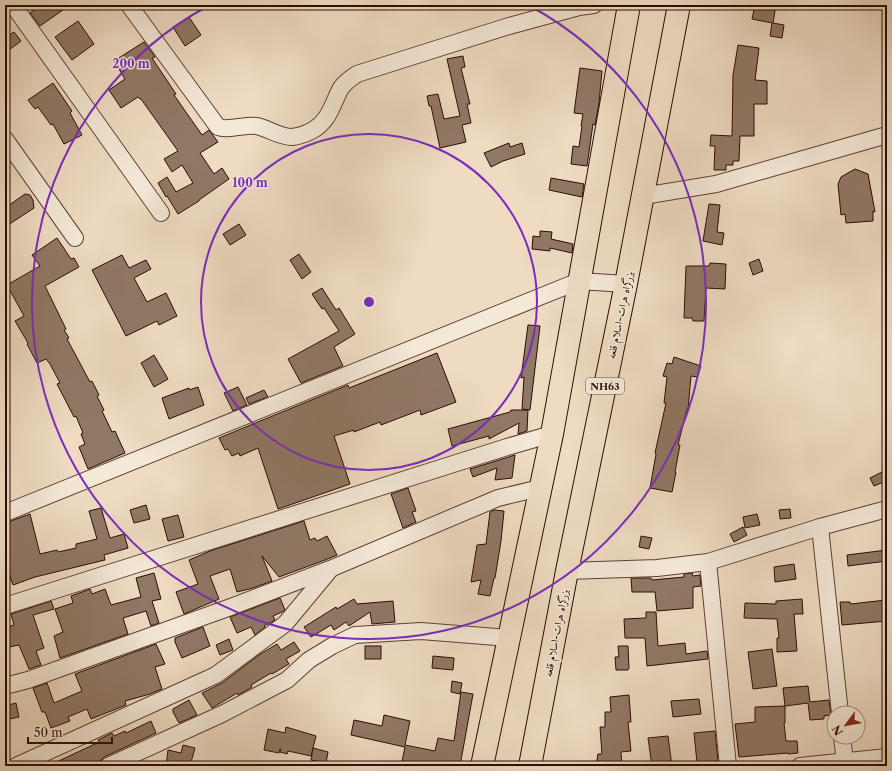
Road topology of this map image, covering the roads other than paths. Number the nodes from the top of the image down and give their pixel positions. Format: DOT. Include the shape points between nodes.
graph roads {
  1 [pos="13,5"];
  2 [pos="129,5"];
  3 [pos="594,5"];
  4 [pos="629,5"];
  5 [pos="679,5"];
  6 [pos="887,135"];
  7 [pos="5,139"];
  8 [pos="643,196"];
  9 [pos="161,213"];
  10 [pos="75,238"];
  11 [pos="579,281"];
  12 [pos="626,284"];
  13 [pos="552,434"];
  14 [pos="540,488"];
  15 [pos="887,509"];
  16 [pos="5,514"];
  17 [pos="820,527"];
  18 [pos="708,562"];
  19 [pos="330,569"];
  20 [pos="567,571"];
  21 [pos="5,606"];
  22 [pos="508,638"];
  23 [pos="5,686"];
  24 [pos="839,705"];
  25 [pos="843,745"];
  26 [pos="887,757"];
  27 [pos="845,762"];
  28 [pos="16,766"];
  29 [pos="108,766"];
  30 [pos="482,766"];
  31 [pos="530,766"];
  32 [pos="728,766"];
  33 [pos="800,766"];
  1 -- 9 [label="street"];
  2 -- 3 [label="street" via="218,127 258,126 292,137 306,134 323,123 341,88 357,74 509,26"];
  4 -- 11 [label="highway"];
  5 -- 8 [label="highway, بزرگراه هرات-اسلام قلعه / NH63"];
  6 -- 8 [label="street" via="716,184"];
  7 -- 10 [label="street"];
  8 -- 12 [label="highway, بزرگراه هرات-اسلام قلعه / NH63"];
  11 -- 12 [label="street"];
  11 -- 13 [label="highway"];
  11 -- 16 [label="street"];
  12 -- 20 [label="highway, بزرگراه هرات-اسلام قلعه / NH63"];
  13 -- 14 [label="highway"];
  13 -- 21 [label="street"];
  14 -- 19 [label="street" via="498,498"];
  14 -- 22 [label="highway"];
  15 -- 17 [label="street"];
  17 -- 18 [label="street"];
  17 -- 24 [label="street"];
  18 -- 20 [label="street" via="657,568"];
  18 -- 32 [label="street"];
  19 -- 23 [label="street" via="36,678"];
  19 -- 28 [label="street" via="285,624 216,675"];
  20 -- 31 [label="highway, بزرگراه هرات-اسلام قلعه / NH63"];
  22 -- 29 [label="street" via="421,631 355,635 309,660 287,680"];
  22 -- 30 [label="highway"];
  25 -- 27 [label="street"];
  26 -- 27 [label="street"];
  27 -- 33 [label="street"];
}
